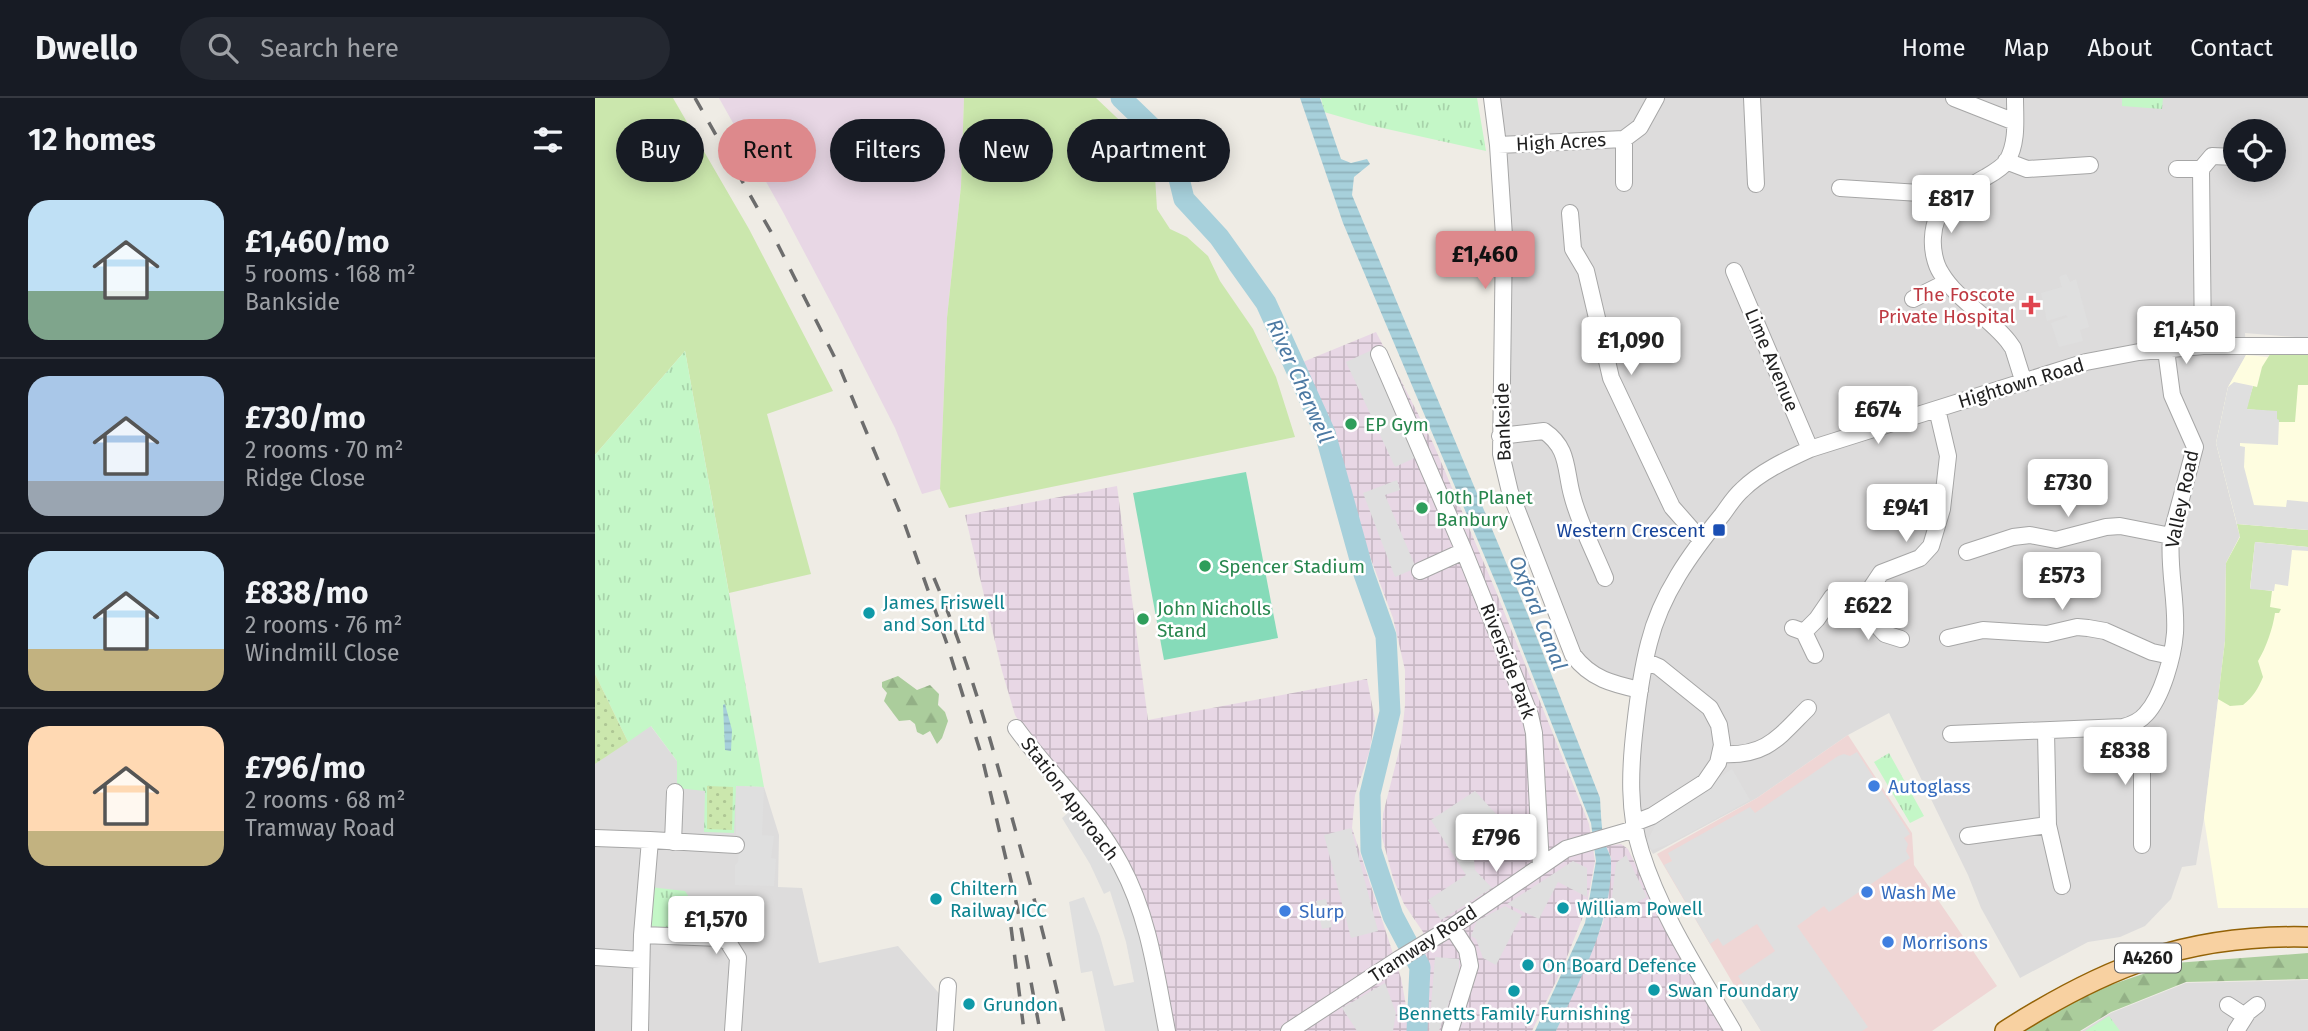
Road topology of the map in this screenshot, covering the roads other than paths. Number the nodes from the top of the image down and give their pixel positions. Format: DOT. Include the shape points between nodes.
graph roads {
  1 [pos="1492,98"];
  2 [pos="1656,98"];
  3 [pos="1752,98"];
  4 [pos="1954,98"];
  5 [pos="2015,98"];
  6 [pos="2015,122"];
  7 [pos="1624,139"];
  8 [pos="1498,145"];
  9 [pos="2223,156"];
  10 [pos="2006,161"];
  11 [pos="2090,165"];
  12 [pos="2177,169"];
  13 [pos="2201,170"];
  14 [pos="1624,183"];
  15 [pos="1756,184"];
  16 [pos="1840,188"];
  17 [pos="1941,208"];
  18 [pos="1570,213"];
  19 [pos="1734,271"];
  20 [pos="1947,282"];
  21 [pos="1913,299"];
  22 [pos="2203,346"];
  23 [pos="2308,346"];
  24 [pos="2166,350"];
  25 [pos="1379,354"];
  26 [pos="2024,383"];
  27 [pos="1937,409"];
  28 [pos="1500,436"];
  29 [pos="1810,450"];
  30 [pos="2171,536"];
  31 [pos="1701,540"];
  32 [pos="1464,551"];
  33 [pos="1977,555"];
  34 [pos="1420,571"];
  35 [pos="1605,578"];
  36 [pos="1859,606"];
  37 [pos="1948,638"];
  38 [pos="1901,639"];
  39 [pos="1815,655"];
  40 [pos="2171,656"];
  41 [pos="1645,661"];
  42 [pos="1640,690"];
  43 [pos="1808,708"];
  44 [pos="1964,717"];
  45 [pos="2132,725"];
  46 [pos="1016,728"];
  47 [pos="2046,732"];
  48 [pos="1720,754"];
  49 [pos="675,792"];
  50 [pos="2048,825"];
  51 [pos="1634,826"];
  52 [pos="1968,836"];
  53 [pos="595,838"];
  54 [pos="650,839"];
  55 [pos="673,842"];
  56 [pos="736,845"];
  57 [pos="2142,845"];
  58 [pos="1541,866"];
  59 [pos="2062,886"];
  60 [pos="1452,927"];
  61 [pos="642,935"];
  62 [pos="2308,937"];
  63 [pos="595,957"];
  64 [pos="641,960"];
  65 [pos="948,986"];
  66 [pos="2228,1005"];
  67 [pos="640,1031"];
  68 [pos="733,1031"];
  69 [pos="945,1031"];
  70 [pos="1167,1031"];
  71 [pos="1289,1031"];
  72 [pos="1450,1031"];
  73 [pos="1733,1031"];
  74 [pos="2005,1031"];
  75 [pos="2235,1031"];
  1 -- 8 [label="street, Bankside"];
  2 -- 7 [label="street, High Acres" via="1640,127"];
  3 -- 15 [label="street"];
  4 -- 6 [label="street"];
  5 -- 6 [label="street"];
  6 -- 10 [label="street" via="2015,139"];
  7 -- 8 [label="street, High Acres"];
  7 -- 14 [label="street, High Acres"];
  8 -- 28 [label="street, Bankside" via="1504,236"];
  9 -- 13 [label="street" via="2212,156"];
  10 -- 11 [label="street" via="2027,169"];
  10 -- 17 [label="street"];
  12 -- 13 [label="street"];
  13 -- 22 [label="street"];
  16 -- 17 [label="street" via="1920,193"];
  17 -- 20 [label="street" via="1932,242 1938,270"];
  18 -- 31 [label="street" via="1572,245 1586,271 1611,378 1672,507"];
  19 -- 29 [label="street, Lime Avenue"];
  20 -- 21 [label="street"];
  20 -- 26 [label="street" via="2001,332 2013,348"];
  22 -- 23 [label="street, Hightown Road"];
  22 -- 24 [label="street, Hightown Road"];
  24 -- 26 [label="street, Hightown Road" via="2085,362"];
  24 -- 30 [label="street, Valley Road" via="2172,395 2195,447"];
  25 -- 32 [label="street, Riverside Park"];
  26 -- 27 [label="street, Hightown Road"];
  27 -- 29 [label="street, Hightown Road"];
  27 -- 36 [label="street" via="1948,456 1942,509 1931,546 1920,558 1881,573"];
  28 -- 35 [label="street" via="1544,431 1556,439 1569,470 1572,495"];
  28 -- 42 [label="street, Bankside" via="1510,492 1573,655 1601,680"];
  29 -- 31 [label="street, Hightown Road" via="1786,460 1742,490"];
  30 -- 33 [label="street" via="2106,527 2056,540 2013,537"];
  30 -- 40 [label="street, Valley Road" via="2175,632"];
  31 -- 41 [label="street, Hightown Road" via="1662,605"];
  32 -- 34 [label="street"];
  32 -- 58 [label="street, Riverside Park" via="1530,715"];
  36 -- 38 [label="street" via="1885,634"];
  36 -- 39 [label="street" via="1837,594 1817,619 1799,630"];
  37 -- 40 [label="street" via="1966,642 1983,630 2047,634 2088,628"];
  40 -- 45 [label="street, Valley Road" via="2154,704"];
  41 -- 42 [label="street, Hightown Road"];
  41 -- 48 [label="street" via="1710,708 1719,725"];
  42 -- 51 [label="street, Hightown Road" via="1632,749"];
  43 -- 48 [label="street" via="1766,747"];
  44 -- 47 [label="street" via="1958,734"];
  45 -- 47 [label="street"];
  45 -- 57 [label="street" via="2142,752"];
  46 -- 70 [label="street, Station Approach" via="1097,828 1121,866 1143,916"];
  47 -- 50 [label="street"];
  48 -- 51 [label="street, Tramway Road" via="1715,770 1698,787"];
  49 -- 55 [label="street"];
  50 -- 52 [label="street"];
  50 -- 59 [label="street"];
  51 -- 58 [label="street, Tramway Road" via="1566,849"];
  51 -- 73 [label="street, Hightown Road" via="1657,893"];
  53 -- 54 [label="street"];
  54 -- 55 [label="street"];
  54 -- 61 [label="street"];
  55 -- 56 [label="street"];
  58 -- 60 [label="street, Tramway Road"];
  60 -- 71 [label="street, Tramway Road"];
  60 -- 72 [label="street" via="1467,950 1470,966"];
  61 -- 64 [label="street"];
  61 -- 68 [label="street" via="728,942 738,958"];
  62 -- 74 [label="main road, A4260" via="2228,940 2165,952 2111,972"];
  63 -- 64 [label="street"];
  64 -- 67 [label="street"];
  65 -- 69 [label="street"];
  66 -- 75 [label="street" via="2251,1010"];
}
